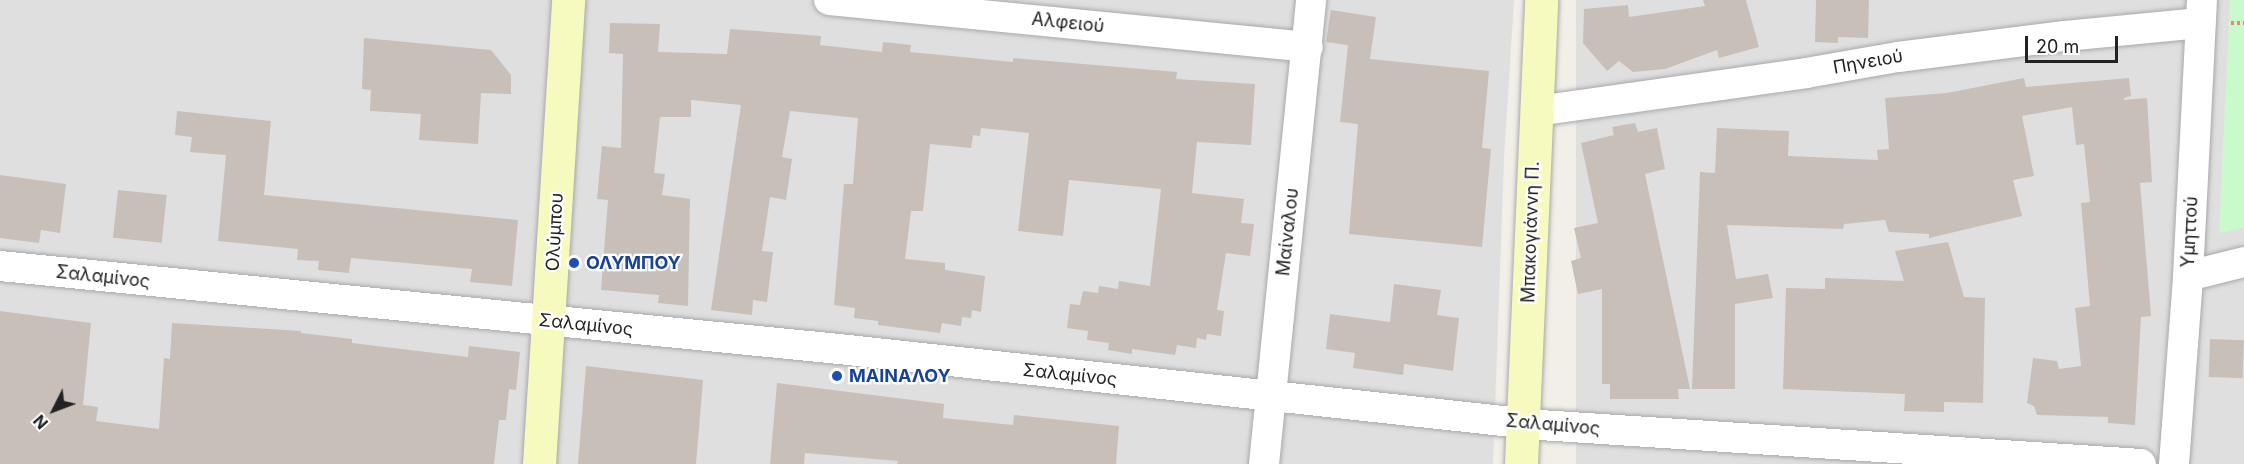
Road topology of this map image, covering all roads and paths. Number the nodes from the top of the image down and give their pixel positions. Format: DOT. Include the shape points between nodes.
graph roads {
  1 [pos="568,0"];
  2 [pos="828,0"];
  3 [pos="1311,0"];
  4 [pos="1541,0"];
  5 [pos="2201,12"];
  6 [pos="1308,46"];
  7 [pos="1536,111"];
  8 [pos="2244,262"];
  9 [pos="0,266"];
  10 [pos="2188,276"];
  11 [pos="549,321"];
  12 [pos="1270,396"];
  13 [pos="1522,423"];
  14 [pos="538,464"];
  15 [pos="1264,464"];
  16 [pos="1521,464"];
  17 [pos="2141,464"];
  18 [pos="2174,464"];
  1 -- 11 [label="street, Ολύμπου"];
  2 -- 6 [label="street, Αλφειού"];
  3 -- 6 [label="street, Μαίναλου"];
  4 -- 7 [label="street, Μπακογιάννη Π."];
  5 -- 7 [label="street, Πηνειού" via="2065,36"];
  5 -- 10 [label="street, Υμηττού"];
  6 -- 12 [label="street, Μαίναλου"];
  7 -- 13 [label="street, Μπακογιάννη Π."];
  8 -- 10 [label="street"];
  9 -- 11 [label="street, Σαλαμίνος"];
  10 -- 18 [label="street, Υμηττού"];
  11 -- 12 [label="street, Σαλαμίνος"];
  11 -- 14 [label="street, Ολύμπου"];
  12 -- 13 [label="street, Σαλαμίνος"];
  12 -- 15 [label="street, Μαίναλου"];
  13 -- 16 [label="street, Μπακογιάννη Π."];
  13 -- 17 [label="street, Σαλαμίνος"];
}
